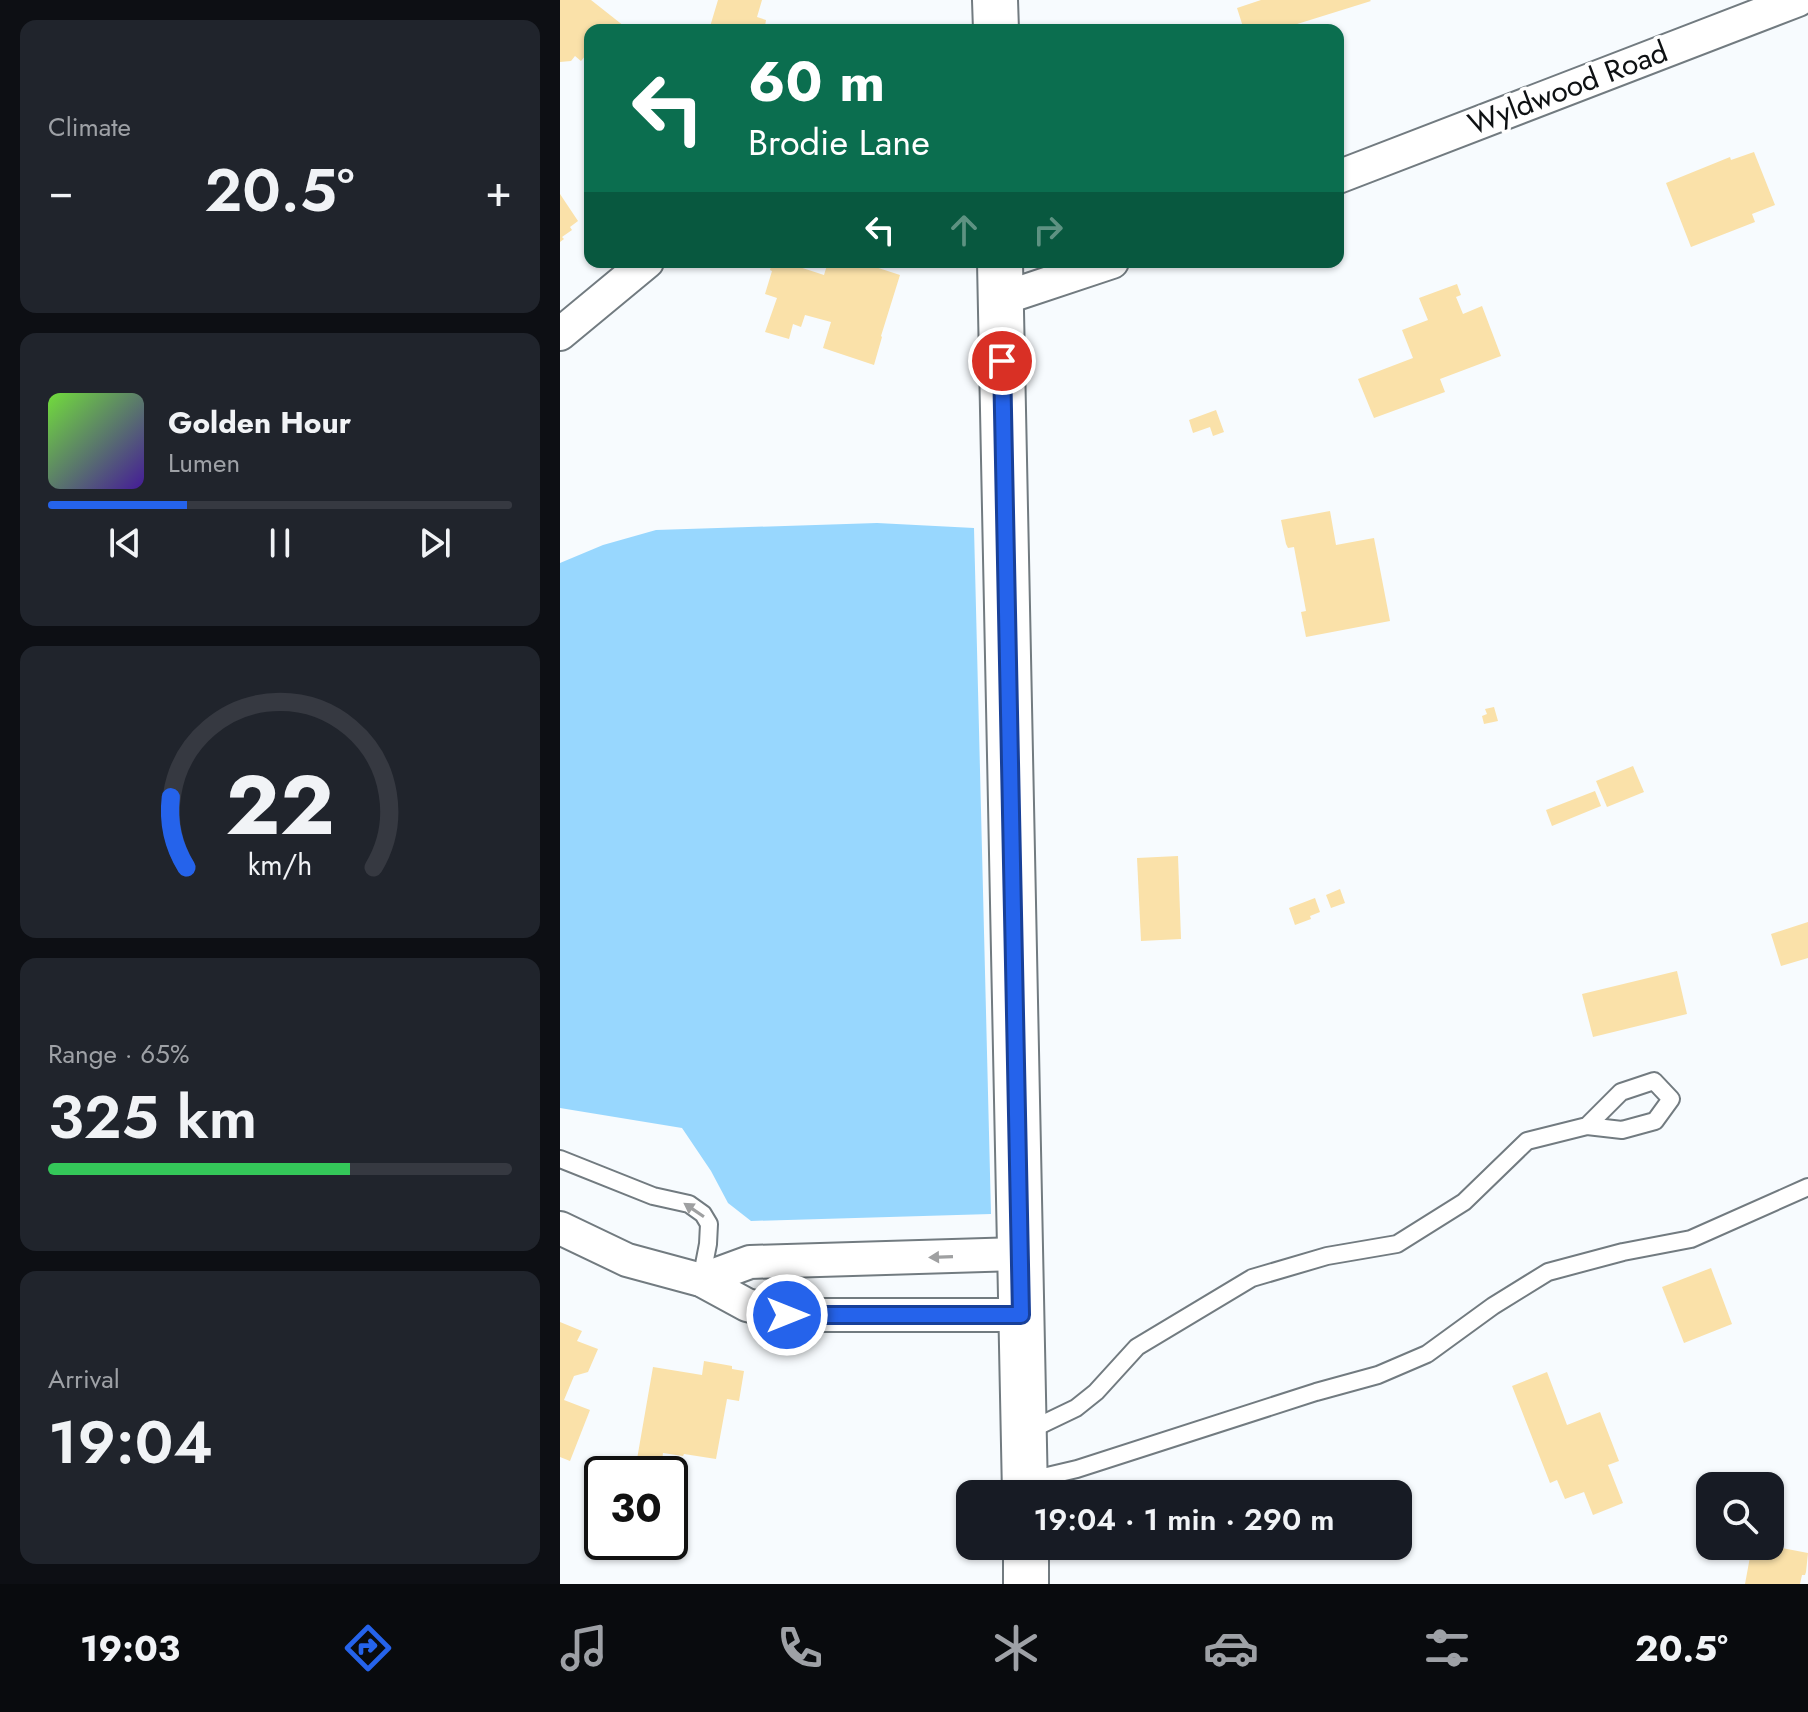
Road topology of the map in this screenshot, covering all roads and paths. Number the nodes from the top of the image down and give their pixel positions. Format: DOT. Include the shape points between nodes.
graph roads {
  1 [pos="995,0"];
  2 [pos="1798,0"];
  3 [pos="996,24"];
  4 [pos="1344,175"];
  5 [pos="640,268"];
  6 [pos="1075,268"];
  7 [pos="1000,280"];
  8 [pos="560,334"];
  9 [pos="1587,1126"];
  10 [pos="560,1159"];
  11 [pos="1808,1187"];
  12 [pos="560,1228"];
  13 [pos="1019,1254"];
  14 [pos="701,1280"];
  15 [pos="1021,1315"];
  16 [pos="1024,1432"];
  17 [pos="1025,1480"];
  18 [pos="1048,1480"];
  19 [pos="1026,1560"];
  20 [pos="1026,1584"];
  1 -- 3 [label="main road"];
  2 -- 4 [label="street, Wyldwood Road"];
  5 -- 8 [label="street"];
  6 -- 7 [label="street"];
  7 -- 13 [label="main road"];
  9 -- 9 [label="lane" via="1622,1130 1655,1121 1671,1099 1654,1081 1621,1092"];
  9 -- 16 [label="lane" via="1527,1141 1464,1202 1397,1244 1327,1256 1252,1278 1137,1347 1076,1408"];
  14 -- 10 [label="lane, one-way" via="709,1224 703,1214 689,1204 653,1196"];
  11 -- 18 [label="lane" via="1691,1239 1548,1272 1427,1354 1378,1375"];
  12 -- 14 [label="street" via="627,1260"];
  13 -- 14 [label="street, one-way" via="750,1262"];
  13 -- 15 [label="main road"];
  14 -- 15 [label="street" via="747,1305 787,1315"];
  15 -- 16 [label="main road"];
  16 -- 17 [label="main road"];
  19 -- 20 [label="main road"];
}
